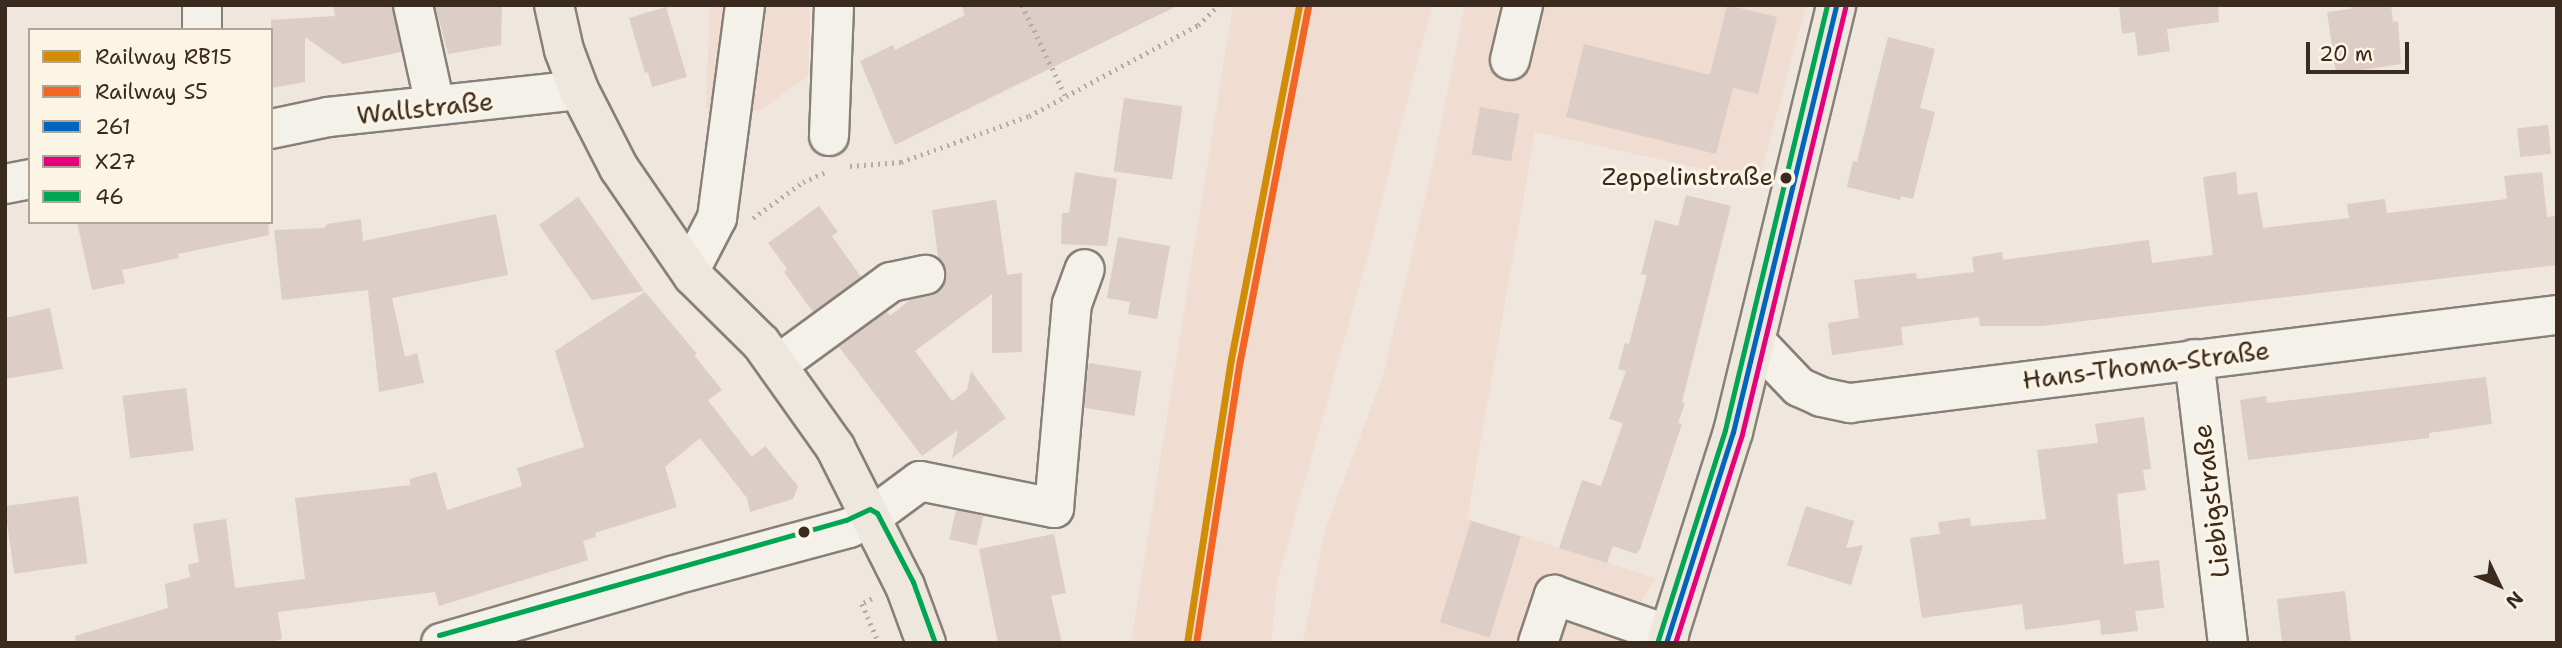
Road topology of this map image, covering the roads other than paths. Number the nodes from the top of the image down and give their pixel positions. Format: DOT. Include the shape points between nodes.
graph roads {
  1 [pos="202,5"];
  2 [pos="413,5"];
  3 [pos="554,5"];
  4 [pos="745,5"];
  5 [pos="834,5"];
  6 [pos="1523,5"];
  7 [pos="1836,5"];
  8 [pos="202,28"];
  9 [pos="1510,60"];
  10 [pos="579,90"];
  11 [pos="435,105"];
  12 [pos="273,129"];
  13 [pos="832,158"];
  14 [pos="28,179"];
  15 [pos="5,184"];
  16 [pos="1085,268"];
  17 [pos="925,275"];
  18 [pos="696,278"];
  19 [pos="2557,315"];
  20 [pos="1756,342"];
  21 [pos="2194,359"];
  22 [pos="777,365"];
  23 [pos="859,523"];
  24 [pos="517,632"];
  25 [pos="1668,639"];
  26 [pos="441,643"];
  27 [pos="899,643"];
  28 [pos="926,643"];
  29 [pos="1538,643"];
  30 [pos="2228,643"];
  1 -- 8 [label="street"];
  2 -- 11 [label="street"];
  3 -- 10 [label="main road"];
  4 -- 18 [label="street" via="717,218"];
  5 -- 13 [label="street"];
  6 -- 9 [label="street"];
  7 -- 20 [label="main road"];
  10 -- 11 [label="street, Wallstraße"];
  10 -- 18 [label="main road" via="619,168"];
  11 -- 12 [label="street, Wallstraße" via="328,117"];
  14 -- 15 [label="street"];
  16 -- 23 [label="street" via="1072,304 1054,508 920,481"];
  17 -- 22 [label="street" via="891,282"];
  18 -- 22 [label="main road"];
  18 -- 23 [label="main road" via="741,353"];
  19 -- 21 [label="street, Hans-Thoma-Straße"];
  20 -- 21 [label="street, Hans-Thoma-Straße" via="1799,387 1850,402"];
  20 -- 25 [label="main road" via="1733,432"];
  21 -- 30 [label="street, Liebigstraße"];
  22 -- 23 [label="main road" via="835,447"];
  23 -- 24 [label="street"];
  23 -- 27 [label="main road"];
  23 -- 28 [label="main road" via="905,586"];
  24 -- 26 [label="street"];
  25 -- 29 [label="street" via="1554,594"];
}
